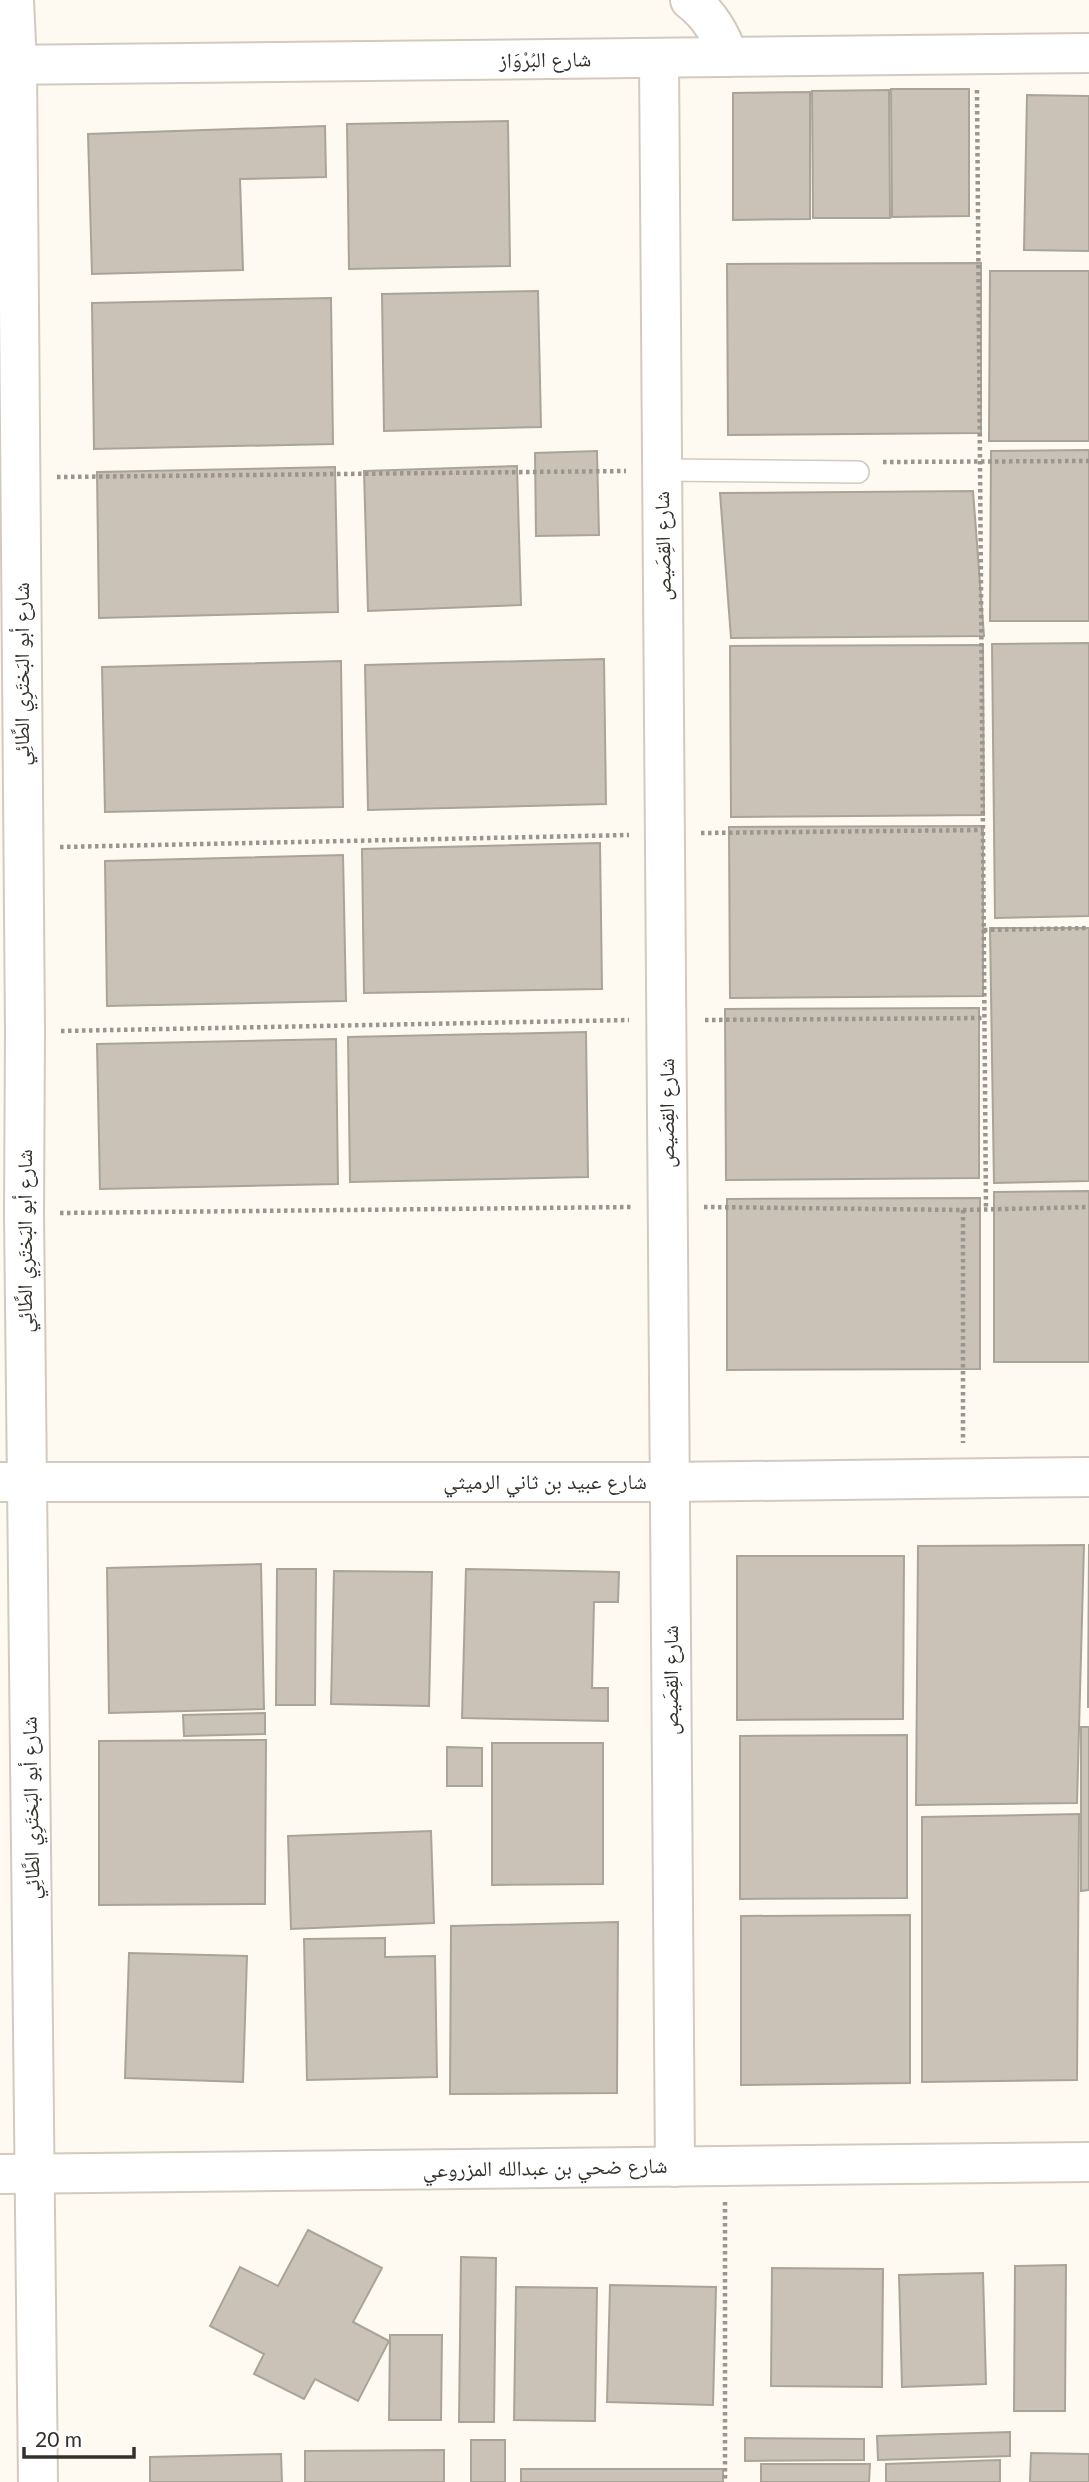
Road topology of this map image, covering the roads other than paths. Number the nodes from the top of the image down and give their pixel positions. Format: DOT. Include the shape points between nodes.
graph roads {
  1 [pos="14,0"];
  2 [pos="690,0"];
  3 [pos="1089,53"];
  4 [pos="729,57"];
  5 [pos="659,59"];
  6 [pos="8,65"];
  7 [pos="662,470"];
  8 [pos="858,472"];
  9 [pos="1089,1477"];
  10 [pos="14,1482"];
  11 [pos="670,1482"];
  12 [pos="1089,2162"];
  13 [pos="675,2167"];
  14 [pos="17,2174"];
  15 [pos="38,2482"];
  1 -- 6 [label="street, شارع أبو البَختَرِي الطَّائِي"];
  2 -- 4 [label="street" via="715,25"];
  3 -- 4 [label="street, شارع البُرْوَاز"];
  4 -- 5 [label="street, شارع البُرْوَاز"];
  5 -- 6 [label="street, شارع البُرْوَاز"];
  5 -- 7 [label="street, شارع القِصَيص"];
  6 -- 10 [label="street, شارع أبو البَختَرِي الطَّائِي" via="20,477 25,1032"];
  7 -- 8 [label="lane"];
  7 -- 11 [label="street, شارع القِصَيص"];
  9 -- 11 [label="street, شارع عبيد بن ثاني الرميثي"];
  10 -- 11 [label="street, شارع عبيد بن ثاني الرميثي"];
  10 -- 14 [label="street, شارع أبو البَختَرِي الطَّائِي"];
  11 -- 13 [label="street, شارع القِصَيص"];
  12 -- 13 [label="street, شارع ضحي بن عبدالله المزروعي"];
  13 -- 14 [label="street, شارع ضحي بن عبدالله المزروعي"];
  14 -- 15 [label="street, شارع أبو البَختَرِي الطَّائِي"];
}
